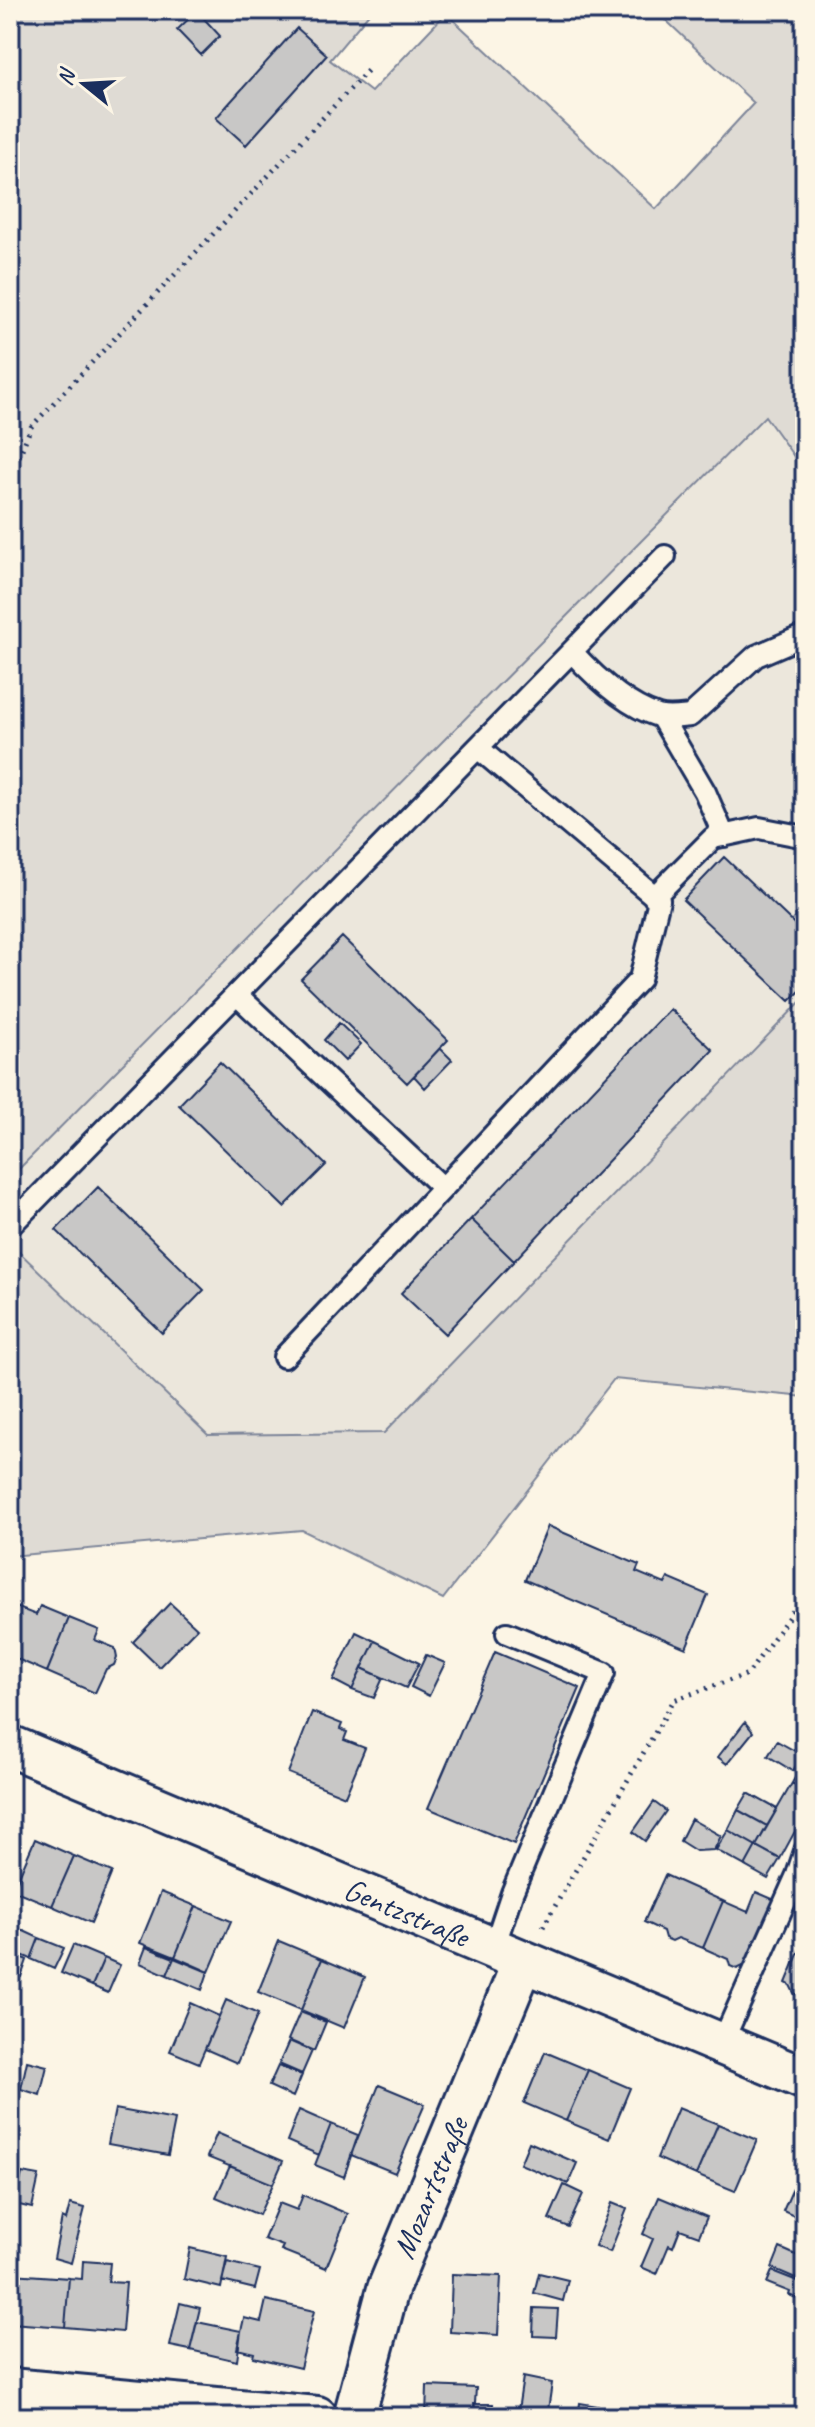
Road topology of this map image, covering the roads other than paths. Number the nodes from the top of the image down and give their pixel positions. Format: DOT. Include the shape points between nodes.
graph roads {
  1 [pos="665,556"];
  2 [pos="805,635"];
  3 [pos="572,652"];
  4 [pos="661,717"];
  5 [pos="478,748"];
  6 [pos="724,836"];
  7 [pos="805,837"];
  8 [pos="654,897"];
  9 [pos="237,995"];
  10 [pos="443,1188"];
  11 [pos="10,1226"];
  12 [pos="284,1357"];
  13 [pos="507,1633"];
  14 [pos="10,1746"];
  15 [pos="805,1851"];
  16 [pos="508,1956"];
  17 [pos="722,2043"];
  18 [pos="805,2079"];
  19 [pos="10,2389"];
  20 [pos="317,2417"];
  21 [pos="354,2417"];
  1 -- 3 [label="lane"];
  2 -- 4 [label="lane" via="756,656 690,716"];
  3 -- 4 [label="lane" via="636,706"];
  3 -- 5 [label="lane"];
  4 -- 6 [label="lane"];
  5 -- 8 [label="lane"];
  5 -- 9 [label="lane"];
  6 -- 7 [label="lane" via="759,828"];
  6 -- 8 [label="lane" via="713,838"];
  8 -- 10 [label="lane" via="659,900 640,979"];
  9 -- 10 [label="lane"];
  9 -- 11 [label="lane"];
  10 -- 12 [label="lane"];
  13 -- 16 [label="lane" via="604,1673 512,1893"];
  14 -- 16 [label="street, Gentzstraße"];
  15 -- 17 [label="lane"];
  16 -- 17 [label="street, Gentzstraße"];
  16 -- 21 [label="street, Mozartstraße" via="388,2289"];
  17 -- 18 [label="street, Gentzstraße"];
  19 -- 20 [label="street"];
}
